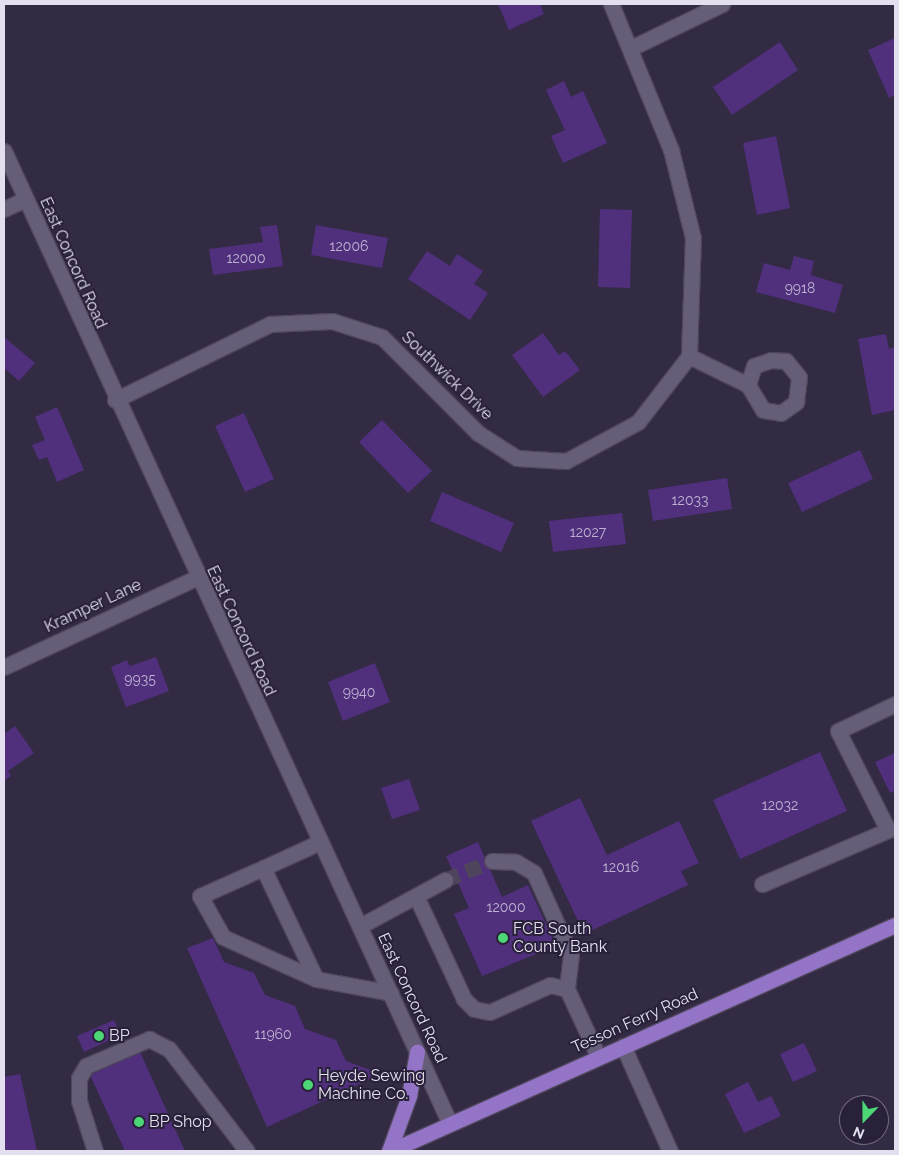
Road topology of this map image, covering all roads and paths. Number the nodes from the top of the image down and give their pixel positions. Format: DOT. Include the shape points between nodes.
graph roads {
  1 [pos="611,4"];
  2 [pos="722,4"];
  3 [pos="633,48"];
  4 [pos="4,151"];
  5 [pos="25,199"];
  6 [pos="4,209"];
  7 [pos="689,356"];
  8 [pos="748,385"];
  9 [pos="115,400"];
  10 [pos="196,578"];
  11 [pos="4,666"];
  12 [pos="895,704"];
  13 [pos="893,833"];
  14 [pos="320,842"];
  15 [pos="492,860"];
  16 [pos="263,868"];
  17 [pos="446,880"];
  18 [pos="762,884"];
  19 [pos="416,896"];
  20 [pos="895,925"];
  21 [pos="360,926"];
  22 [pos="316,979"];
  23 [pos="567,989"];
  24 [pos="391,993"];
  25 [pos="623,1046"];
  26 [pos="417,1052"];
  27 [pos="598,1056"];
  28 [pos="450,1124"];
  29 [pos="95,1151"];
  30 [pos="247,1151"];
  31 [pos="390,1151"];
  32 [pos="670,1151"];
  1 -- 3 [label="street"];
  2 -- 3 [label="street"];
  3 -- 7 [label="street" via="671,150 693,238"];
  4 -- 5 [label="street, East Concord Road"];
  5 -- 6 [label="street"];
  5 -- 9 [label="street, East Concord Road"];
  7 -- 8 [label="street"];
  7 -- 9 [label="street, Southwick Drive" via="638,422 566,461 517,458 478,433 382,337 332,321 270,324"];
  9 -- 10 [label="street, East Concord Road"];
  10 -- 11 [label="street, Kramper Lane"];
  10 -- 14 [label="street, East Concord Road"];
  12 -- 13 [label="street" via="838,731"];
  13 -- 18 [label="street"];
  14 -- 16 [label="street"];
  14 -- 21 [label="street, East Concord Road"];
  15 -- 23 [label="street" via="516,862 534,873 572,955"];
  16 -- 22 [label="street"];
  16 -- 22 [label="street" via="200,896 223,937"];
  17 -- 19 [label="street"];
  19 -- 21 [label="street"];
  19 -- 23 [label="street" via="464,999 474,1009 490,1012 550,985"];
  20 -- 25 [label="main road, Tesson Ferry Road"];
  21 -- 24 [label="street, East Concord Road"];
  22 -- 24 [label="street"];
  23 -- 27 [label="street"];
  24 -- 26 [label="street, East Concord Road"];
  25 -- 27 [label="main road, Tesson Ferry Road"];
  25 -- 32 [label="street"];
  26 -- 28 [label="street, East Concord Road"];
  26 -- 31 [label="main road" via="406,1105"];
  27 -- 28 [label="main road, Tesson Ferry Road"];
  28 -- 31 [label="main road, Tesson Ferry Road"];
  29 -- 30 [label="street" via="79,1101 79,1078 86,1066 149,1039 169,1049"];
}
